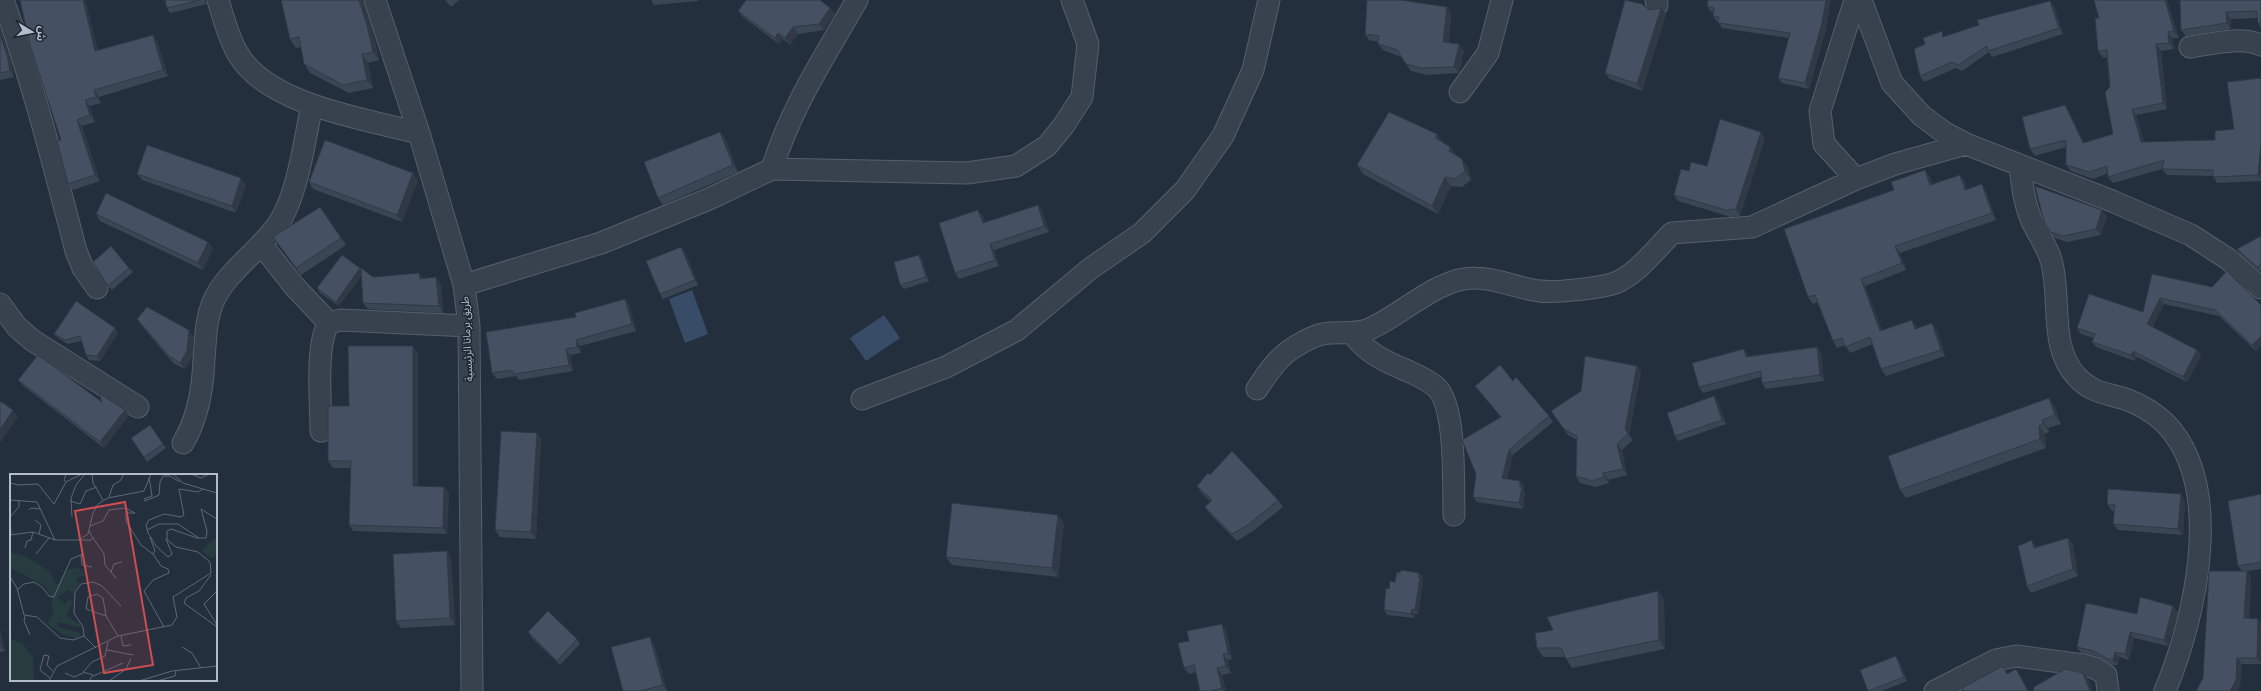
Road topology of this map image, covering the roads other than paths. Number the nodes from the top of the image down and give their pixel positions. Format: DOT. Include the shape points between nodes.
graph roads {
  1 [pos="3,0"];
  2 [pos="218,0"];
  3 [pos="375,0"];
  4 [pos="857,0"];
  5 [pos="1072,0"];
  6 [pos="1269,0"];
  7 [pos="1502,0"];
  8 [pos="1855,0"];
  9 [pos="1861,0"];
  10 [pos="2261,45"];
  11 [pos="2190,47"];
  12 [pos="1460,92"];
  13 [pos="312,105"];
  14 [pos="419,133"];
  15 [pos="1966,144"];
  16 [pos="2020,166"];
  17 [pos="772,169"];
  18 [pos="1856,179"];
  19 [pos="261,244"];
  20 [pos="464,285"];
  21 [pos="97,288"];
  22 [pos="2261,288"];
  23 [pos="0,304"];
  24 [pos="329,323"];
  25 [pos="469,326"];
  26 [pos="1353,334"];
  27 [pos="1257,389"];
  28 [pos="862,399"];
  29 [pos="138,407"];
  30 [pos="321,431"];
  31 [pos="183,443"];
  32 [pos="1454,515"];
  33 [pos="472,691"];
  34 [pos="1935,691"];
  35 [pos="2108,691"];
  36 [pos="2164,691"];
  1 -- 21 [label="street" via="20,45 76,251 83,268"];
  2 -- 13 [label="street" via="238,54 258,77 279,92"];
  3 -- 14 [label="street, طريق برمانا الرئيسية"];
  4 -- 17 [label="street" via="791,120 779,145"];
  5 -- 17 [label="street" via="1088,44 1082,97 1047,146 1016,166 967,173"];
  6 -- 28 [label="street" via="1253,70 1223,136 1184,190 1142,233 1091,268 1017,330 946,367"];
  7 -- 12 [label="street" via="1488,53"];
  8 -- 18 [label="street" via="1820,111 1824,144"];
  9 -- 15 [label="street" via="1892,83 1922,116"];
  10 -- 11 [label="street" via="2252,41"];
  13 -- 14 [label="street"];
  13 -- 19 [label="street" via="290,200 283,217"];
  14 -- 20 [label="street, طريق برمانا الرئيسية"];
  15 -- 16 [label="street"];
  15 -- 18 [label="street" via="1895,164"];
  16 -- 22 [label="street" via="2191,235 2228,259"];
  16 -- 36 [label="street" via="2024,196 2031,219 2051,259 2061,352 2076,377 2100,394 2128,400 2147,409 2164,422 2187,456 2198,496 2201,537 2187,628"];
  17 -- 20 [label="street" via="709,199 601,243"];
  18 -- 26 [label="street" via="1752,226 1672,233 1638,267 1615,283 1562,291 1540,291 1475,278 1460,280 1420,298 1368,329"];
  19 -- 24 [label="street" via="294,286"];
  19 -- 31 [label="street" via="227,280 213,301 205,326 201,390 194,421"];
  20 -- 25 [label="street, طريق برمانا الرئيسية"];
  23 -- 29 [label="street" via="17,327 32,340"];
  24 -- 25 [label="street" via="340,320"];
  24 -- 30 [label="street" via="323,331 321,346"];
  25 -- 33 [label="street, طريق برمانا الرئيسية"];
  26 -- 27 [label="street" via="1322,334 1290,350 1275,363"];
  26 -- 32 [label="street" via="1361,345 1378,359 1422,378 1437,388 1447,405 1451,432"];
  34 -- 35 [label="street" via="1996,660 2016,656 2095,668 2106,675"];
}
